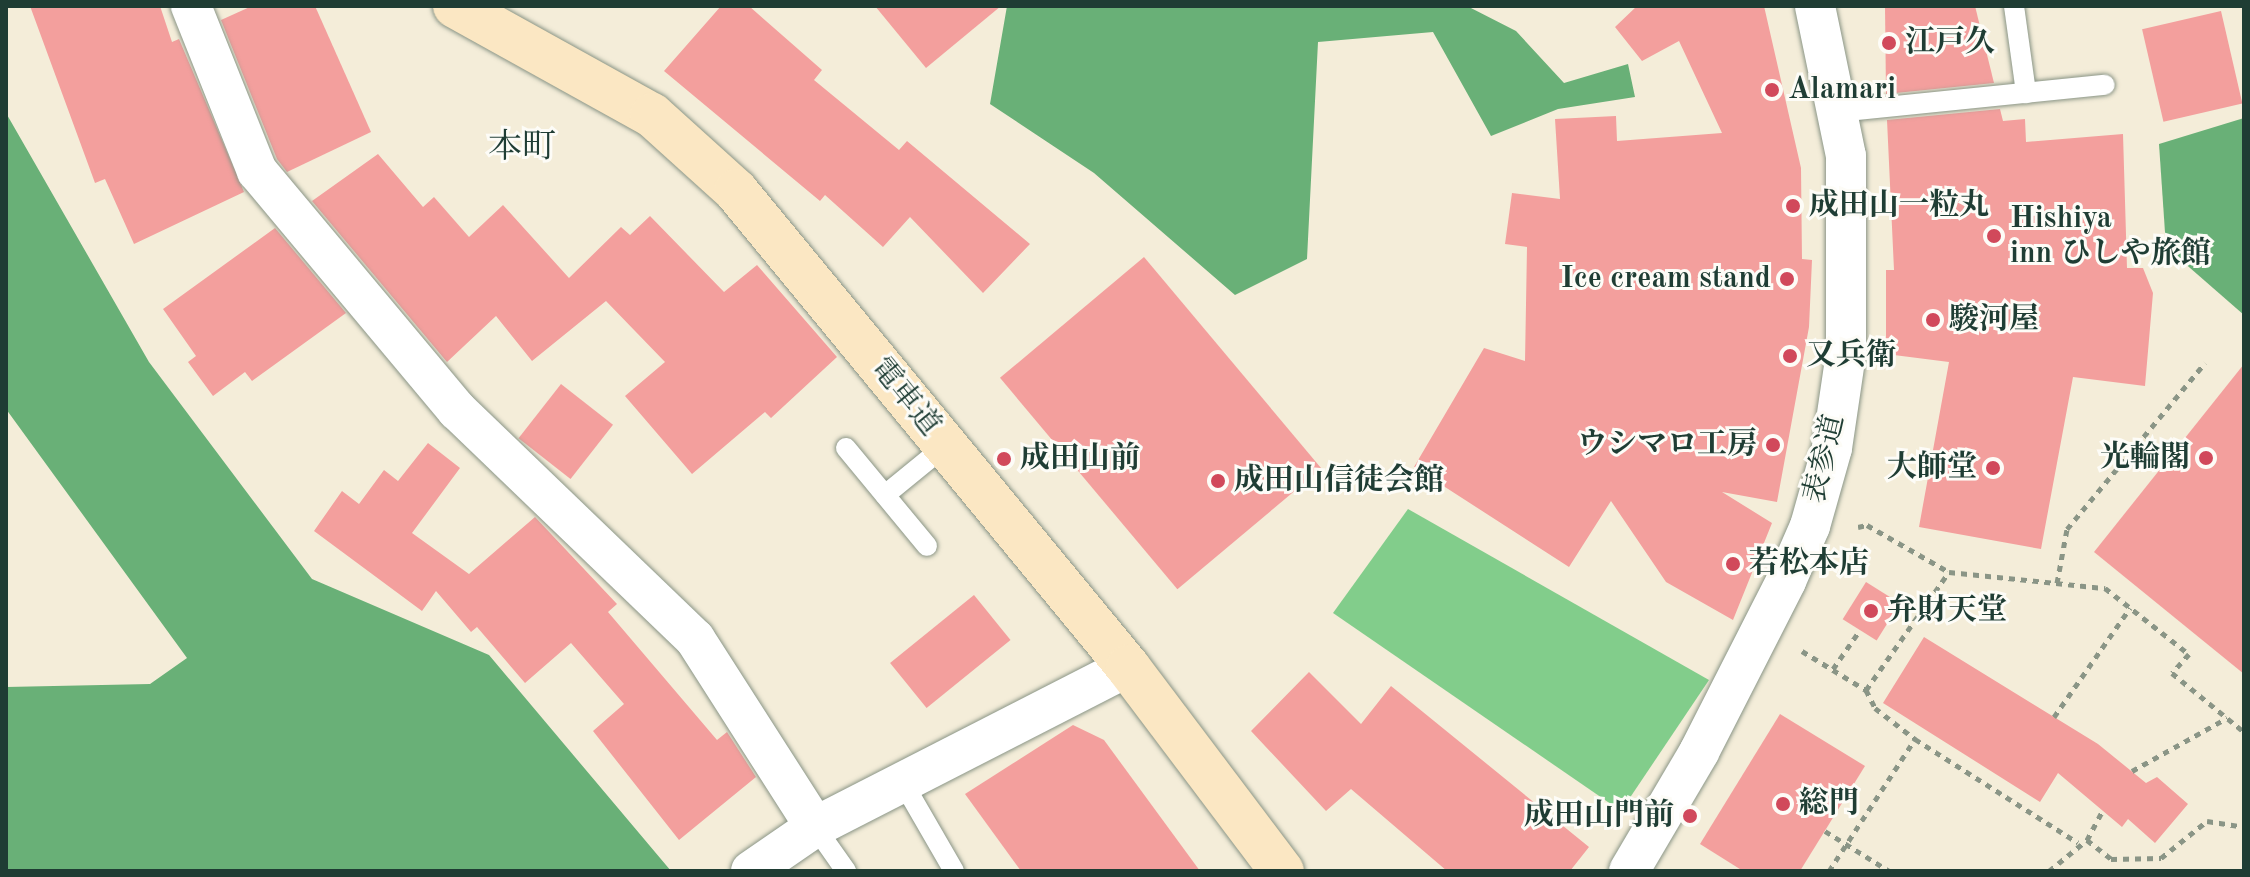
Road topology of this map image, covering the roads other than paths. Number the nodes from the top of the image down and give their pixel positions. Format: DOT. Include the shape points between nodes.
graph roads {
  1 [pos="191,6"];
  2 [pos="455,6"];
  3 [pos="1815,6"];
  4 [pos="2014,6"];
  5 [pos="2105,85"];
  6 [pos="2026,93"];
  7 [pos="1837,112"];
  8 [pos="945,446"];
  9 [pos="846,448"];
  10 [pos="885,495"];
  11 [pos="927,546"];
  12 [pos="1128,667"];
  13 [pos="902,781"];
  14 [pos="815,827"];
  15 [pos="751,871"];
  16 [pos="846,871"];
  17 [pos="954,871"];
  18 [pos="1282,871"];
  19 [pos="1629,871"];
  1 -- 14 [label="street" via="257,171 457,410 695,639"];
  2 -- 8 [label="street, 電車道" via="652,115 690,145 736,191"];
  3 -- 7 [label="street, 表参道"];
  4 -- 6 [label="lane"];
  5 -- 6 [label="lane"];
  6 -- 7 [label="lane"];
  7 -- 19 [label="street, 表参道" via="1846,156 1846,353 1832,448 1810,526 1762,631"];
  8 -- 10 [label="lane"];
  8 -- 12 [label="street, 電車道"];
  9 -- 10 [label="lane"];
  10 -- 11 [label="lane"];
  12 -- 13 [label="street"];
  12 -- 18 [label="street, 電車道"];
  13 -- 14 [label="street"];
  13 -- 17 [label="lane"];
  14 -- 15 [label="street"];
  14 -- 16 [label="lane"];
}
